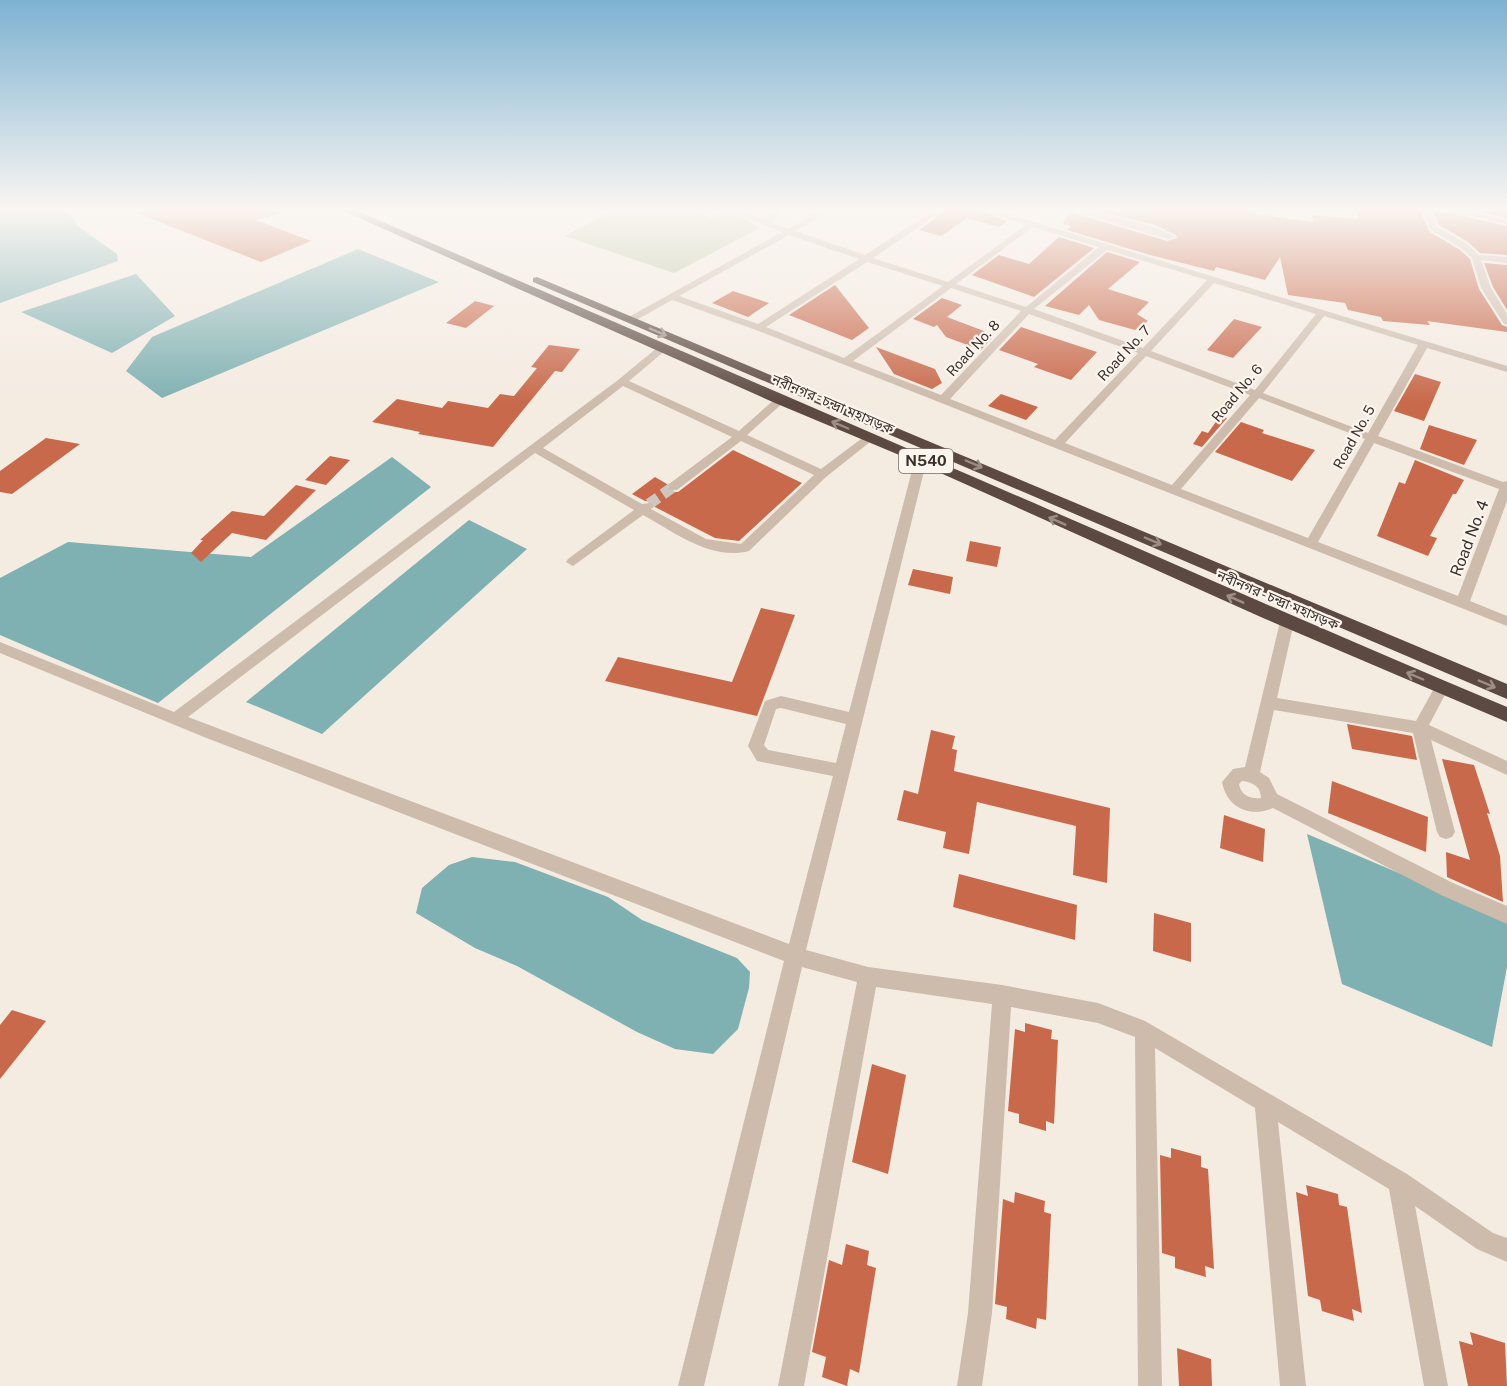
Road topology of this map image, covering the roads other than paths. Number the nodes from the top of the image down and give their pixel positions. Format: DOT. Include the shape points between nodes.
graph roads {
  1 [pos="491,274"];
  2 [pos="523,274"];
  3 [pos="715,274"];
  4 [pos="844,274"];
  5 [pos="917,274"];
  6 [pos="966,274"];
  7 [pos="1072,274"];
  8 [pos="1192,274"];
  9 [pos="1481,274"];
  10 [pos="1212,280"];
  11 [pos="951,285"];
  12 [pos="672,297"];
  13 [pos="1028,310"];
  14 [pos="1321,314"];
  15 [pos="630,320"];
  16 [pos="1507,321"];
  17 [pos="759,328"];
  18 [pos="1424,344"];
  19 [pos="662,349"];
  20 [pos="1144,351"];
  21 [pos="845,362"];
  22 [pos="1507,369"];
  23 [pos="622,382"];
  24 [pos="1256,395"];
  25 [pos="780,400"];
  26 [pos="943,400"];
  27 [pos="739,437"];
  28 [pos="869,438"];
  29 [pos="1370,439"];
  30 [pos="1057,445"];
  31 [pos="535,448"];
  32 [pos="921,459"];
  33 [pos="822,474"];
  34 [pos="673,487"];
  35 [pos="1507,487"];
  36 [pos="1174,490"];
  37 [pos="645,507"];
  38 [pos="1311,544"];
  39 [pos="573,562"];
  40 [pos="1462,603"];
  41 [pos="1507,621"];
  42 [pos="1287,622"];
  43 [pos="0,647"];
  44 [pos="1442,687"];
  45 [pos="1507,692"];
  46 [pos="1268,704"];
  47 [pos="1507,715"];
  48 [pos="175,719"];
  49 [pos="855,720"];
  50 [pos="1420,728"];
  51 [pos="1507,768"];
  52 [pos="842,771"];
  53 [pos="1251,775"];
  54 [pos="1270,798"];
  55 [pos="1446,832"];
  56 [pos="1507,915"];
  57 [pos="795,956"];
  58 [pos="868,976"];
  59 [pos="1002,996"];
  60 [pos="1145,1031"];
  61 [pos="1265,1102"];
  62 [pos="1399,1182"];
  63 [pos="1507,1250"];
  64 [pos="691,1386"];
  65 [pos="791,1386"];
  66 [pos="970,1386"];
  67 [pos="1150,1386"];
  68 [pos="1293,1386"];
  69 [pos="1436,1386"];
  1 -- 19 [label="highway, নবীনগর - চন্দ্রা মহাসড়ক / N540"];
  2 -- 15 [label="highway, নবীনগর - চন্দ্রা মহাসড়ক / N540"];
  3 -- 12 [label="street"];
  4 -- 17 [label="street"];
  5 -- 11 [label="street"];
  6 -- 11 [label="street"];
  7 -- 13 [label="street, Road No. 8"];
  8 -- 10 [label="street"];
  9 -- 16 [label="street"];
  10 -- 14 [label="street"];
  10 -- 20 [label="street, Road No. 7"];
  11 -- 13 [label="street"];
  11 -- 21 [label="street"];
  12 -- 15 [label="street"];
  12 -- 17 [label="street"];
  13 -- 20 [label="street"];
  13 -- 26 [label="street, Road No. 8"];
  14 -- 18 [label="street"];
  14 -- 24 [label="street, Road No. 6"];
  15 -- 45 [label="highway, নবীনগর - চন্দ্রা মহাসড়ক / N540, one-way"];
  17 -- 21 [label="street"];
  18 -- 22 [label="street"];
  18 -- 29 [label="street, Road No. 5"];
  19 -- 23 [label="street"];
  19 -- 25 [label="highway, নবীনগর - চন্দ্রা মহাসড়ক / N540"];
  20 -- 24 [label="street"];
  20 -- 30 [label="street, Road No. 7"];
  21 -- 26 [label="street"];
  23 -- 27 [label="street"];
  23 -- 31 [label="street"];
  24 -- 29 [label="street"];
  24 -- 36 [label="street, Road No. 6"];
  25 -- 27 [label="street"];
  28 -- 25 [label="highway, নবীনগর - চন্দ্রা মহাসড়ক / N540, one-way"];
  26 -- 30 [label="street"];
  27 -- 33 [label="street"];
  27 -- 34 [label="street"];
  28 -- 32 [label="highway, নবীনগর - চন্দ্রা মহাসড়ক / N540"];
  28 -- 33 [label="street"];
  29 -- 35 [label="street"];
  29 -- 38 [label="street, Road No. 5"];
  30 -- 36 [label="street"];
  31 -- 37 [label="street"];
  31 -- 48 [label="street"];
  42 -- 32 [label="highway, নবীনগর - চন্দ্রা মহাসড়ক / N540, one-way"];
  32 -- 49 [label="street"];
  33 -- 37 [label="street" via="744,548 702,543"];
  35 -- 40 [label="street, Road No. 4"];
  36 -- 38 [label="street"];
  37 -- 39 [label="street"];
  38 -- 40 [label="street"];
  40 -- 41 [label="street"];
  44 -- 42 [label="highway, নবীনগর - চন্দ্রা মহাসড়ক / N540, one-way"];
  42 -- 46 [label="street"];
  43 -- 48 [label="street"];
  44 -- 47 [label="highway, নবীনগর - চন্দ্রা মহাসড়ক / N540"];
  44 -- 50 [label="street"];
  46 -- 50 [label="street"];
  46 -- 53 [label="street"];
  48 -- 57 [label="street"];
  49 -- 52 [label="street"];
  49 -- 52 [label="street" via="781,702 770,705 756,746 763,756"];
  50 -- 51 [label="street"];
  50 -- 55 [label="street"];
  52 -- 57 [label="street"];
  53 -- 54 [label="street" via="1267,786"];
  53 -- 54 [label="street" via="1233,777 1233,794 1254,806 1262,806"];
  54 -- 56 [label="street" via="1447,889"];
  57 -- 58 [label="street"];
  57 -- 64 [label="street"];
  58 -- 59 [label="street"];
  58 -- 65 [label="street"];
  59 -- 60 [label="street" via="1098,1013"];
  59 -- 66 [label="street" via="980,1313"];
  60 -- 61 [label="street"];
  60 -- 67 [label="street"];
  61 -- 62 [label="street"];
  61 -- 68 [label="street"];
  62 -- 63 [label="street" via="1485,1241"];
  62 -- 69 [label="street"];
}
